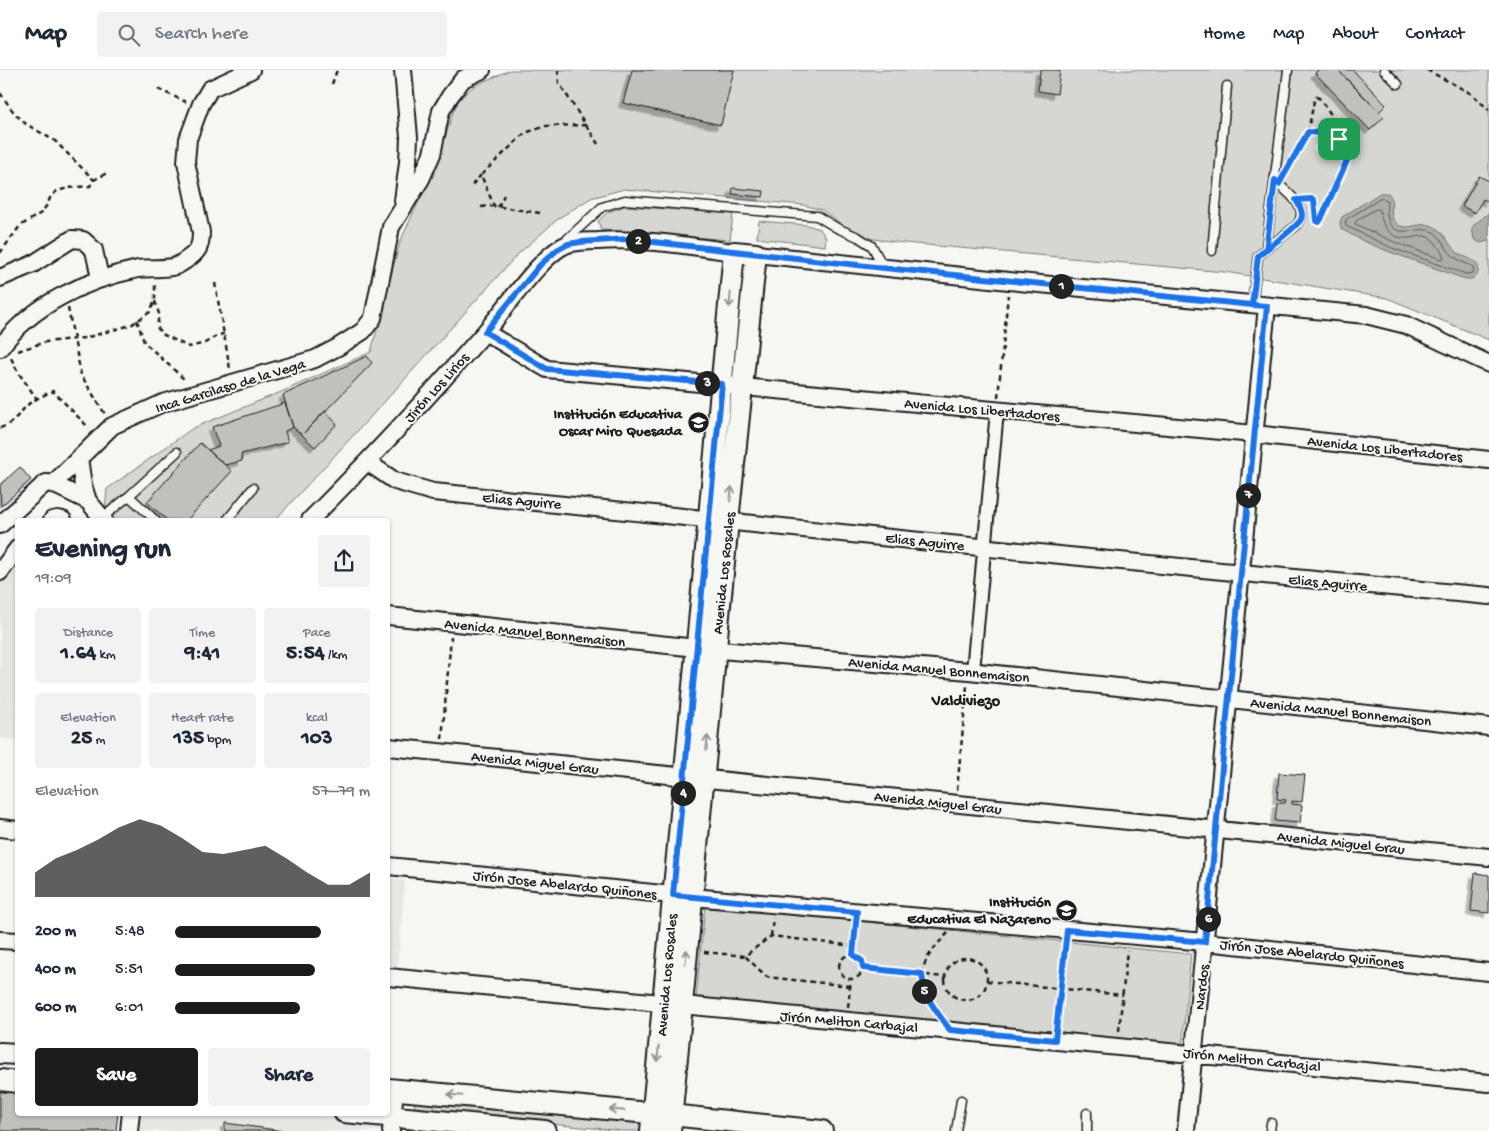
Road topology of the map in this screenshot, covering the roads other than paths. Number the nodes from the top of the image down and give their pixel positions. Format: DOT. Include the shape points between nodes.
graph roads {
  1 [pos="251,70"];
  2 [pos="403,70"];
  3 [pos="482,70"];
  4 [pos="1288,70"];
  5 [pos="1384,70"];
  6 [pos="1398,84"];
  7 [pos="1227,86"];
  8 [pos="1277,182"];
  9 [pos="402,206"];
  10 [pos="557,250"];
  11 [pos="1266,250"];
  12 [pos="1212,251"];
  13 [pos="734,252"];
  14 [pos="756,254"];
  15 [pos="884,268"];
  16 [pos="0,278"];
  17 [pos="100,278"];
  18 [pos="1259,305"];
  19 [pos="485,332"];
  20 [pos="5,351"];
  21 [pos="1489,364"];
  22 [pos="732,385"];
  23 [pos="997,410"];
  24 [pos="1254,434"];
  25 [pos="177,452"];
  26 [pos="78,458"];
  27 [pos="1489,460"];
  28 [pos="367,462"];
  29 [pos="53,484"];
  30 [pos="253,488"];
  31 [pos="129,496"];
  32 [pos="88,501"];
  33 [pos="102,518"];
  34 [pos="104,518"];
  35 [pos="153,518"];
  36 [pos="229,518"];
  37 [pos="312,518"];
  38 [pos="719,520"];
  39 [pos="0,525"];
  40 [pos="984,547"];
  41 [pos="15,552"];
  42 [pos="0,572"];
  43 [pos="1241,574"];
  44 [pos="1489,596"];
  45 [pos="390,616"];
  46 [pos="706,649"];
  47 [pos="971,671"];
  48 [pos="1228,698"];
  49 [pos="1489,727"];
  50 [pos="390,747"];
  51 [pos="694,778"];
  52 [pos="0,828"];
  53 [pos="15,830"];
  54 [pos="1216,830"];
  55 [pos="1489,857"];
  56 [pos="390,866"];
  57 [pos="682,896"];
  58 [pos="0,940"];
  59 [pos="15,942"];
  60 [pos="1205,942"];
  61 [pos="1489,972"];
  62 [pos="390,977"];
  63 [pos="672,1004"];
  64 [pos="1194,1052"];
  65 [pos="0,1053"];
  66 [pos="15,1054"];
  67 [pos="0,1080"];
  68 [pos="15,1082"];
  69 [pos="1489,1083"];
  70 [pos="391,1089"];
  71 [pos="961,1100"];
  72 [pos="1087,1113"];
  73 [pos="131,1116"];
  74 [pos="360,1116"];
  75 [pos="661,1122"];
  76 [pos="392,1124"];
  77 [pos="468,1128"];
  78 [pos="129,1131"];
  79 [pos="545,1131"];
  80 [pos="822,1131"];
  81 [pos="956,1131"];
  82 [pos="1087,1131"];
  83 [pos="1186,1131"];
  1 -- 17 [label="street" via="210,89 188,139 186,162 201,232 196,253 177,266 140,269"];
  2 -- 9 [label="street" via="409,137"];
  3 -- 9 [label="street" via="463,79 441,111 432,154 421,179"];
  4 -- 8 [label="lane"];
  5 -- 6 [label="lane"];
  7 -- 12 [label="lane"];
  8 -- 11 [label="lane"];
  8 -- 11 [label="lane" via="1296,200 1302,212 1301,220"];
  9 -- 26 [label="street, Inca Garcilaso de la Vega" via="391,227 373,318 363,331 315,360 163,403 112,426"];
  10 -- 13 [label="street" via="568,244 627,239"];
  10 -- 15 [label="lane" via="602,207 625,200 817,216 872,246"];
  10 -- 19 [label="street, Jirón Los Lirios" via="540,265"];
  11 -- 18 [label="lane" via="1258,256"];
  13 -- 14 [label="street"];
  13 -- 22 [label="street, Avenida Los Rosales, one-way"];
  14 -- 15 [label="street"];
  14 -- 22 [label="street, Avenida Los Rosales"];
  15 -- 18 [label="street"];
  16 -- 17 [label="street" via="33,264 72,239 83,240 94,250"];
  17 -- 20 [label="street" via="39,309 8,337"];
  18 -- 21 [label="street" via="1366,315 1406,325"];
  18 -- 24 [label="street, Nardos"];
  19 -- 22 [label="street, Avenida Los Libertadores" via="547,369"];
  19 -- 28 [label="street, Jirón Los Lirios"];
  22 -- 23 [label="street, Avenida Los Libertadores"];
  22 -- 38 [label="street, Avenida Los Rosales"];
  23 -- 24 [label="street, Avenida Los Libertadores"];
  23 -- 40 [label="street"];
  24 -- 27 [label="street, Avenida Los Libertadores"];
  24 -- 43 [label="street, Nardos"];
  25 -- 31 [label="lane"];
  26 -- 29 [label="street, Inca Garcilaso de la Vega"];
  26 -- 32 [label="street"];
  28 -- 37 [label="street, Jirón Los Lirios"];
  28 -- 38 [label="street, Elias Aguirre" via="395,481 433,492"];
  29 -- 32 [label="street"];
  29 -- 39 [label="street, Inca Garcilaso de la Vega" via="46,483"];
  30 -- 36 [label="lane"];
  31 -- 34 [label="lane"];
  31 -- 35 [label="lane"];
  32 -- 33 [label="street"];
  38 -- 40 [label="street, Elias Aguirre"];
  38 -- 46 [label="street, Avenida Los Rosales"];
  40 -- 43 [label="street, Elias Aguirre"];
  40 -- 47 [label="street"];
  41 -- 42 [label="street"];
  43 -- 44 [label="street, Elias Aguirre"];
  43 -- 48 [label="street, Nardos"];
  45 -- 46 [label="street, Avenida Manuel Bonnemaison"];
  46 -- 47 [label="street, Avenida Manuel Bonnemaison"];
  46 -- 51 [label="street, Avenida Los Rosales"];
  47 -- 48 [label="street, Avenida Manuel Bonnemaison"];
  48 -- 49 [label="street, Avenida Manuel Bonnemaison"];
  48 -- 54 [label="street, Nardos"];
  50 -- 51 [label="street, Avenida Miguel Grau"];
  51 -- 54 [label="street, Avenida Miguel Grau"];
  51 -- 57 [label="street, Avenida Los Rosales"];
  52 -- 53 [label="street"];
  54 -- 55 [label="street, Avenida Miguel Grau"];
  54 -- 60 [label="street, Nardos"];
  56 -- 57 [label="street, Jirón Jose Abelardo Quiñones"];
  57 -- 60 [label="street, Jirón Jose Abelardo Quiñones" via="857,912 1063,939 1125,944"];
  57 -- 63 [label="street, Avenida Los Rosales"];
  63 -- 57 [label="street, Avenida Los Rosales, one-way" via="686,950"];
  58 -- 59 [label="street"];
  60 -- 61 [label="street, Jirón Jose Abelardo Quiñones"];
  60 -- 64 [label="street, Nardos"];
  62 -- 63 [label="street, Jirón Meliton Carbajal"];
  63 -- 64 [label="street, Jirón Meliton Carbajal"];
  63 -- 75 [label="street, Avenida Los Rosales"];
  64 -- 69 [label="street, Jirón Meliton Carbajal"];
  64 -- 83 [label="street, Nardos"];
  65 -- 66 [label="street"];
  67 -- 68 [label="street"];
  75 -- 70 [label="street, one-way"];
  70 -- 76 [label="street"];
  71 -- 81 [label="lane"];
  72 -- 82 [label="lane"];
  73 -- 78 [label="street"];
  74 -- 76 [label="street"];
  75 -- 80 [label="street"];
  76 -- 77 [label="street"];
  77 -- 79 [label="street"];
}
